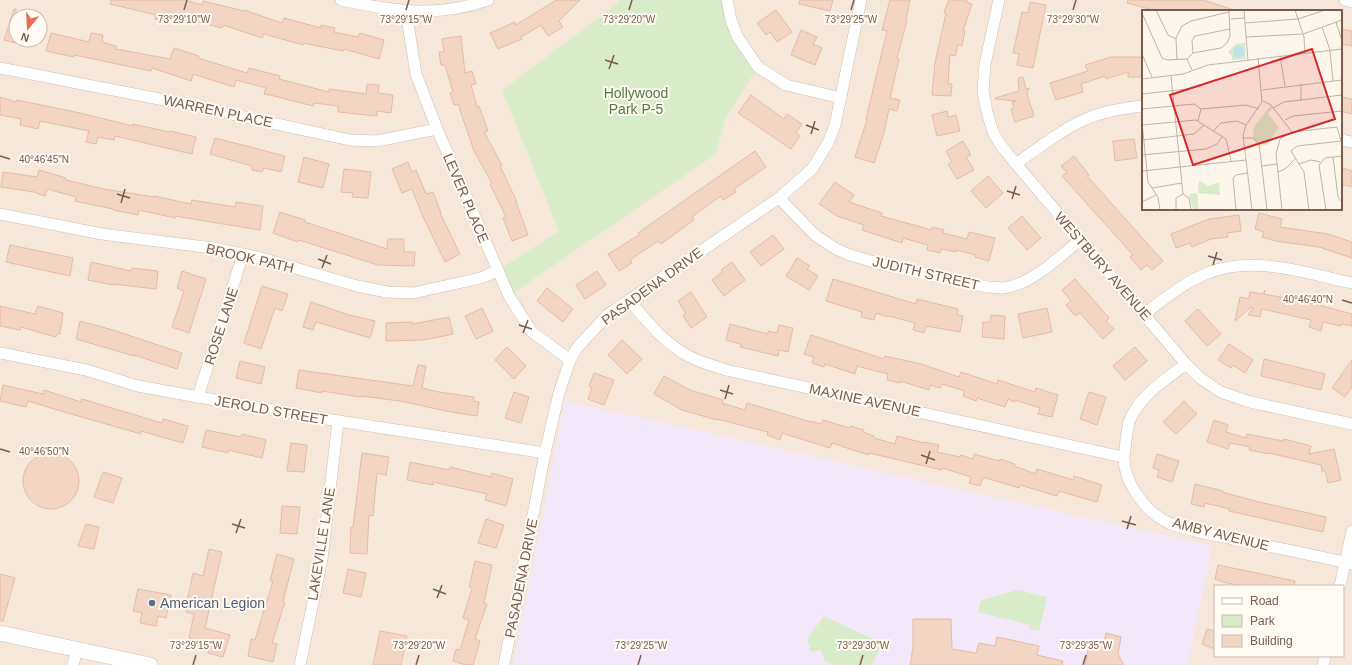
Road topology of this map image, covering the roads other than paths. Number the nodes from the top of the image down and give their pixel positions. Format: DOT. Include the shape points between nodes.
graph roads {
  1 [pos="341,0"];
  2 [pos="488,0"];
  3 [pos="727,0"];
  4 [pos="861,0"];
  5 [pos="999,0"];
  6 [pos="1345,0"];
  7 [pos="1352,2"];
  8 [pos="406,11"];
  9 [pos="0,68"];
  10 [pos="841,98"];
  11 [pos="1142,106"];
  12 [pos="437,129"];
  13 [pos="1342,140"];
  14 [pos="1352,142"];
  15 [pos="1016,164"];
  16 [pos="779,198"];
  17 [pos="0,214"];
  18 [pos="1080,240"];
  19 [pos="243,254"];
  20 [pos="497,271"];
  21 [pos="1352,283"];
  22 [pos="629,300"];
  23 [pos="1144,314"];
  24 [pos="0,353"];
  25 [pos="570,360"];
  26 [pos="1186,364"];
  27 [pos="198,397"];
  28 [pos="338,421"];
  29 [pos="1352,424"];
  30 [pos="545,453"];
  31 [pos="1123,457"];
  32 [pos="1352,531"];
  33 [pos="1349,563"];
  34 [pos="1340,585"];
  35 [pos="0,633"];
  36 [pos="76,650"];
  37 [pos="73,665"];
  38 [pos="150,665"];
  39 [pos="300,665"];
  40 [pos="504,665"];
  1 -- 8 [label="street"];
  2 -- 8 [label="street" via="456,9 433,12"];
  3 -- 10 [label="street" via="737,36 758,68 786,84"];
  4 -- 10 [label="street, PASADENA DRIVE"];
  5 -- 15 [label="street, WESTBURY AVENUE" via="985,64 983,91 993,132"];
  6 -- 7 [label="street"];
  8 -- 12 [label="street, LEVER PLACE" via="416,74"];
  9 -- 12 [label="street, WARREN PLACE" via="190,105 350,140 377,141"];
  10 -- 16 [label="street, PASADENA DRIVE" via="831,137 812,169"];
  11 -- 15 [label="street" via="1116,109 1086,118"];
  12 -- 20 [label="street, LEVER PLACE"];
  13 -- 14 [label="street"];
  15 -- 18 [label="street, WESTBURY AVENUE"];
  16 -- 18 [label="street, JUDITH STREET" via="815,235 850,255 884,265 988,287 1004,288 1031,278"];
  16 -- 22 [label="street, PASADENA DRIVE"];
  17 -- 19 [label="street, BROOK PATH" via="102,234"];
  18 -- 23 [label="street, WESTBURY AVENUE"];
  19 -- 20 [label="street, BROOK PATH" via="387,292 413,293 481,278"];
  19 -- 27 [label="street, ROSE LANE"];
  20 -- 25 [label="street, LEVER PLACE" via="509,296 532,332"];
  21 -- 23 [label="street" via="1251,264 1220,268 1188,282"];
  22 -- 25 [label="street, PASADENA DRIVE" via="607,315 577,348"];
  22 -- 31 [label="street, MAXINE AVENUE" via="650,325 671,344 698,360 726,370"];
  23 -- 26 [label="street, WESTBURY AVENUE"];
  24 -- 27 [label="street, JEROLD STREET" via="86,370 138,386"];
  25 -- 30 [label="street, PASADENA DRIVE" via="559,393"];
  26 -- 29 [label="street, WESTBURY AVENUE" via="1200,378 1221,392 1250,402"];
  26 -- 31 [label="street, AMBY AVENUE" via="1151,392 1138,407 1129,422"];
  27 -- 28 [label="street, JEROLD STREET"];
  28 -- 30 [label="street, JEROLD STREET"];
  28 -- 39 [label="street, LAKEVILLE LANE" via="322,559"];
  30 -- 40 [label="street, PASADENA DRIVE"];
  31 -- 33 [label="street, AMBY AVENUE" via="1129,480 1138,497 1154,513 1171,524"];
  32 -- 33 [label="street"];
  33 -- 34 [label="street"];
  35 -- 36 [label="street"];
  36 -- 37 [label="street"];
  36 -- 38 [label="street"];
}
